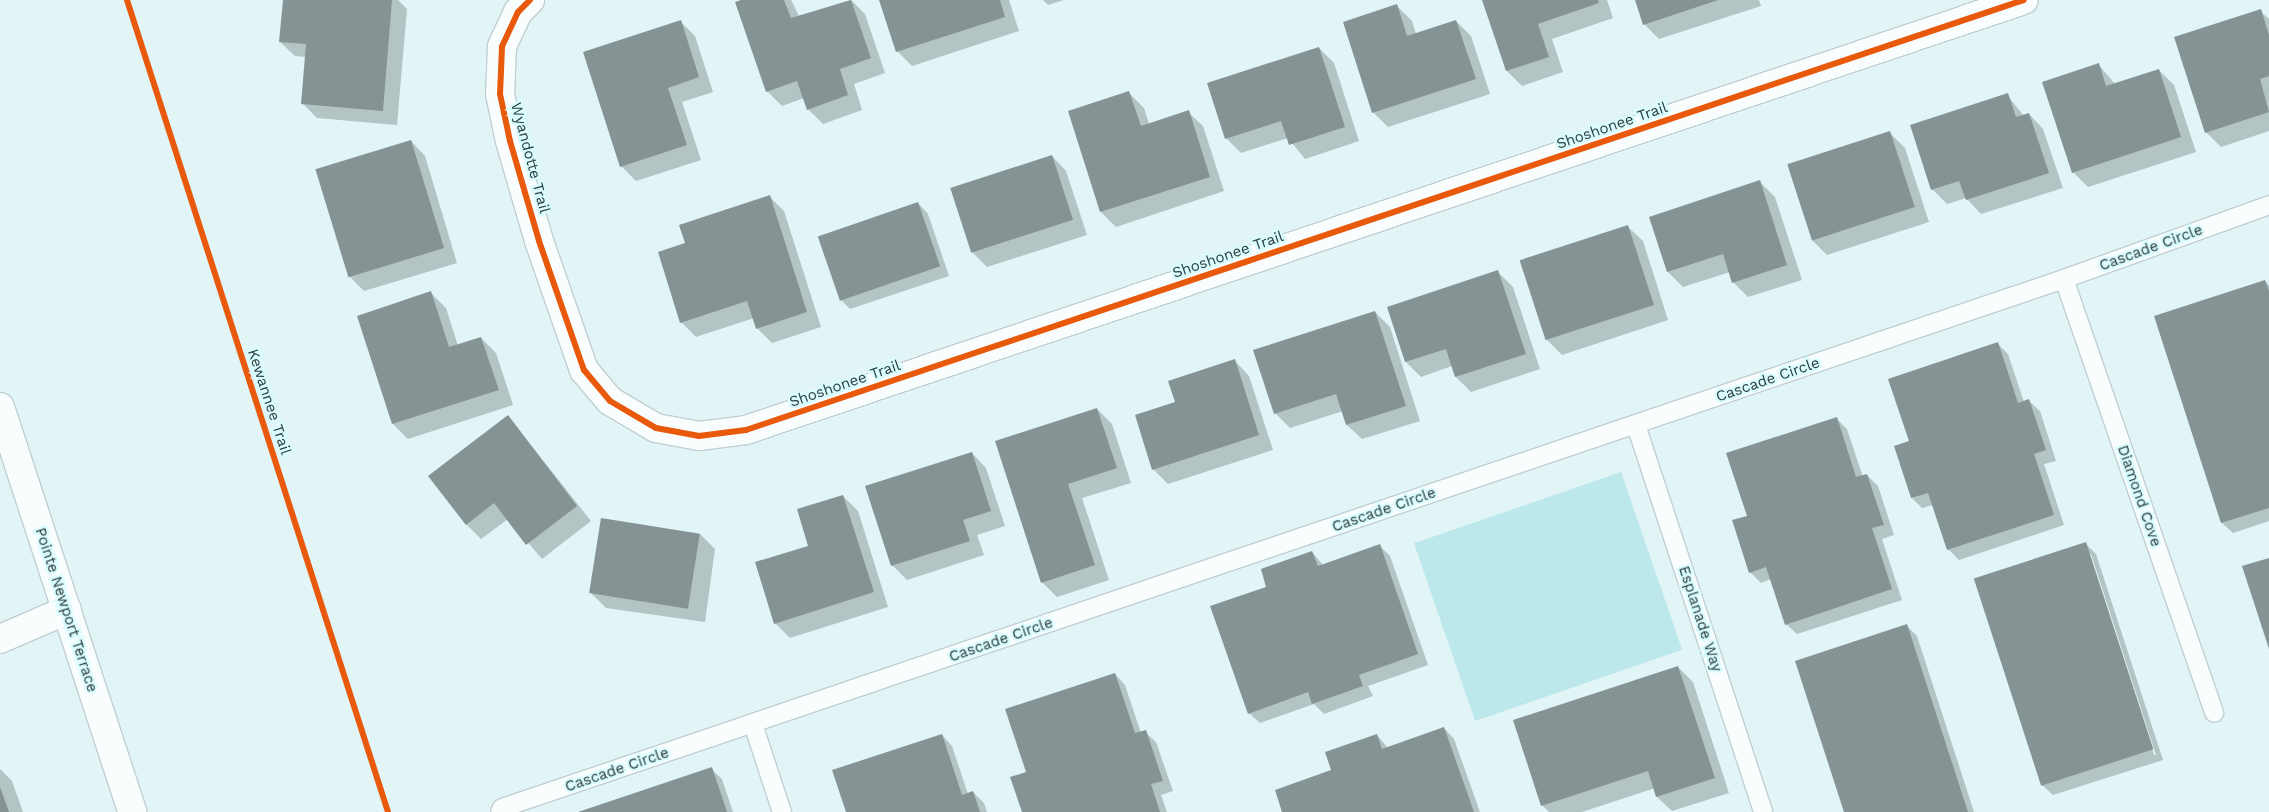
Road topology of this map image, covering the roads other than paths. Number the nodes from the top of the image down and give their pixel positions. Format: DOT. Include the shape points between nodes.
graph roads {
  1 [pos="530,0"];
  2 [pos="2009,3"];
  3 [pos="2269,205"];
  4 [pos="539,241"];
  5 [pos="2064,279"];
  6 [pos="0,407"];
  7 [pos="1636,425"];
  8 [pos="6,448"];
  9 [pos="67,610"];
  10 [pos="0,639"];
  11 [pos="2214,713"];
  12 [pos="753,724"];
  13 [pos="132,812"];
  14 [pos="500,812"];
  15 [pos="782,812"];
  16 [pos="1763,812"];
  1 -- 4 [label="street, Wyandotte Trail" via="518,12 502,48 500,94"];
  2 -- 4 [label="street, Shoshonee Trail" via="746,430 699,436 656,428 610,401 584,370"];
  3 -- 5 [label="lane, Cascade Circle"];
  5 -- 7 [label="lane, Cascade Circle"];
  5 -- 11 [label="lane, Diamond Cove"];
  6 -- 8 [label="street, Pointe Newport Terrace"];
  7 -- 12 [label="lane, Cascade Circle"];
  7 -- 16 [label="lane, Esplanade Way"];
  8 -- 9 [label="street, Pointe Newport Terrace"];
  9 -- 10 [label="street"];
  9 -- 13 [label="street, Pointe Newport Terrace"];
  12 -- 14 [label="lane, Cascade Circle" via="502,808"];
  12 -- 15 [label="lane"];
}
